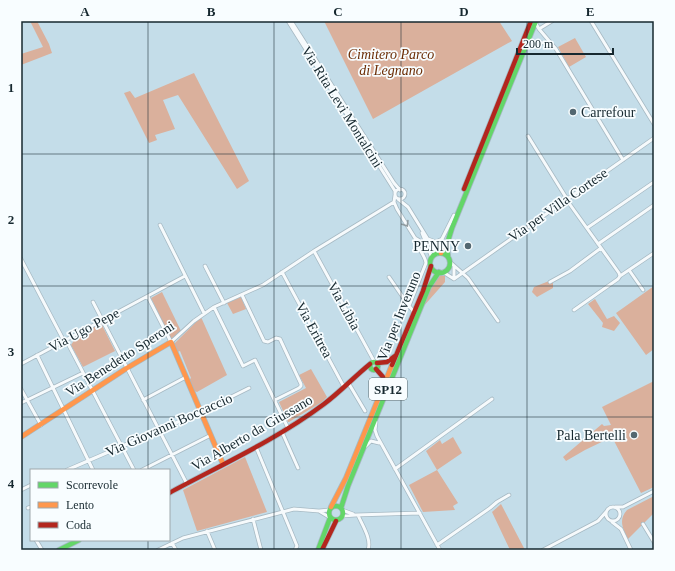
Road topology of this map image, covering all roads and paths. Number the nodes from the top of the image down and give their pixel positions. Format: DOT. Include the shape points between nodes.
graph roads {
  1 [pos="290,21"];
  2 [pos="534,21"];
  3 [pos="552,21"];
  4 [pos="591,21"];
  5 [pos="539,30"];
  6 [pos="552,44"];
  7 [pos="503,102"];
  8 [pos="654,124"];
  9 [pos="528,136"];
  10 [pos="654,138"];
  11 [pos="623,160"];
  12 [pos="654,182"];
  13 [pos="400,190"];
  14 [pos="405,195"];
  15 [pos="396,196"];
  16 [pos="567,199"];
  17 [pos="394,202"];
  18 [pos="654,206"];
  19 [pos="408,207"];
  20 [pos="454,215"];
  21 [pos="160,225"];
  22 [pos="419,226"];
  23 [pos="587,228"];
  24 [pos="415,238"];
  25 [pos="428,239"];
  26 [pos="598,244"];
  27 [pos="426,245"];
  28 [pos="601,248"];
  29 [pos="314,251"];
  30 [pos="421,251"];
  31 [pos="439,253"];
  32 [pos="654,253"];
  33 [pos="448,256"];
  34 [pos="432,258"];
  35 [pos="21,259"];
  36 [pos="452,264"];
  37 [pos="206,266"];
  38 [pos="431,266"];
  39 [pos="629,270"];
  40 [pos="282,272"];
  41 [pos="441,272"];
  42 [pos="463,273"];
  43 [pos="185,276"];
  44 [pos="620,276"];
  45 [pos="390,277"];
  46 [pos="454,279"];
  47 [pos="550,282"];
  48 [pos="643,290"];
  49 [pos="242,295"];
  50 [pos="148,297"];
  51 [pos="93,302"];
  52 [pos="224,303"];
  53 [pos="409,306"];
  54 [pos="214,307"];
  55 [pos="574,310"];
  56 [pos="414,312"];
  57 [pos="204,314"];
  58 [pos="498,320"];
  59 [pos="102,321"];
  60 [pos="65,340"];
  61 [pos="170,342"];
  62 [pos="397,353"];
  63 [pos="37,355"];
  64 [pos="21,364"];
  65 [pos="374,365"];
  66 [pos="127,368"];
  67 [pos="83,373"];
  68 [pos="186,377"];
  69 [pos="347,386"];
  70 [pos="53,387"];
  71 [pos="249,388"];
  72 [pos="21,389"];
  73 [pos="92,390"];
  74 [pos="381,392"];
  75 [pos="492,399"];
  76 [pos="27,400"];
  77 [pos="143,400"];
  78 [pos="275,400"];
  79 [pos="21,404"];
  80 [pos="64,409"];
  81 [pos="379,409"];
  82 [pos="365,411"];
  83 [pos="201,412"];
  84 [pos="41,425"];
  85 [pos="288,428"];
  86 [pos="159,430"];
  87 [pos="282,432"];
  88 [pos="210,435"];
  89 [pos="21,438"];
  90 [pos="381,444"];
  91 [pos="122,446"];
  92 [pos="256,447"];
  93 [pos="362,451"];
  94 [pos="172,455"];
  95 [pos="89,461"];
  96 [pos="223,464"];
  97 [pos="298,468"];
  98 [pos="69,469"];
  99 [pos="93,469"];
  100 [pos="134,469"];
  101 [pos="144,469"];
  102 [pos="395,469"];
  103 [pos="187,484"];
  104 [pos="30,486"];
  105 [pos="21,490"];
  106 [pos="654,491"];
  107 [pos="170,492"];
  108 [pos="509,495"];
  109 [pos="627,505"];
  110 [pos="615,507"];
  111 [pos="330,509"];
  112 [pos="342,509"];
  113 [pos="319,511"];
  114 [pos="283,512"];
  115 [pos="606,512"];
  116 [pos="420,513"];
  117 [pos="356,515"];
  118 [pos="342,516"];
  119 [pos="620,516"];
  120 [pos="329,517"];
  121 [pos="253,519"];
  122 [pos="336,521"];
  123 [pos="598,521"];
  124 [pos="610,521"];
  125 [pos="643,524"];
  126 [pos="621,529"];
  127 [pos="207,531"];
  128 [pos="37,541"];
  129 [pos="76,541"];
  130 [pos="654,542"];
  131 [pos="172,543"];
  132 [pos="437,545"];
  133 [pos="42,550"];
  134 [pos="59,550"];
  135 [pos="158,550"];
  136 [pos="176,550"];
  137 [pos="215,550"];
  138 [pos="261,550"];
  139 [pos="295,550"];
  140 [pos="318,550"];
  141 [pos="322,550"];
  142 [pos="368,550"];
  143 [pos="440,550"];
  144 [pos="543,550"];
  145 [pos="631,550"];
  1 -- 13 [label="street, Via Rita Levi Montalcini"];
  1 -- 15 [label="street, Via Rita Levi Montalcini"];
  2 -- 5 [label="street"];
  2 -- 7 [label="main road"];
  2 -- 20 [label="main road"];
  3 -- 5 [label="street"];
  4 -- 8 [label="street"];
  5 -- 6 [label="street"];
  6 -- 7 [label="street" via="530,44"];
  6 -- 11 [label="street"];
  7 -- 33 [label="main road" via="452,228 447,244"];
  9 -- 16 [label="street"];
  10 -- 11 [label="street, Via per Villa Cortese"];
  11 -- 16 [label="street, Via per Villa Cortese"];
  12 -- 23 [label="street"];
  13 -- 14 [label="street"];
  13 -- 15 [label="street" via="396,191"];
  14 -- 15 [label="street" via="402,199"];
  14 -- 19 [label="street, Via Rita Levi Montalcini"];
  15 -- 17 [label="street"];
  15 -- 19 [label="street, Via Rita Levi Montalcini"];
  16 -- 23 [label="street"];
  16 -- 42 [label="street, Via per Villa Cortese"];
  17 -- 24 [label="street, one-way"];
  17 -- 29 [label="street, Via Benedetto Speroni"];
  18 -- 26 [label="street"];
  19 -- 22 [label="street, Via Rita Levi Montalcini"];
  20 -- 25 [label="street" via="442,239 436,242"];
  20 -- 31 [label="main road"];
  21 -- 43 [label="street"];
  22 -- 25 [label="street, Via Rita Levi Montalcini"];
  22 -- 27 [label="street, Via Rita Levi Montalcini"];
  23 -- 26 [label="street"];
  24 -- 27 [label="street"];
  24 -- 30 [label="street"];
  25 -- 31 [label="street, Via Rita Levi Montalcini" via="433,250"];
  26 -- 28 [label="street"];
  27 -- 30 [label="street" via="421,247"];
  27 -- 34 [label="street, Via Rita Levi Montalcini"];
  28 -- 44 [label="street"];
  28 -- 47 [label="street"];
  29 -- 40 [label="street, Via Benedetto Speroni"];
  29 -- 65 [label="street, Via Libia"];
  30 -- 53 [label="street" via="426,263"];
  31 -- 33 [label="main road"];
  31 -- 34 [label="main road"];
  32 -- 39 [label="street"];
  33 -- 36 [label="main road"];
  34 -- 38 [label="main road"];
  35 -- 60 [label="street"];
  36 -- 41 [label="main road"];
  36 -- 42 [label="street"];
  36 -- 46 [label="street"];
  37 -- 52 [label="street"];
  38 -- 41 [label="main road"];
  38 -- 56 [label="main road, Via per Inveruno / SP12"];
  39 -- 44 [label="street"];
  39 -- 48 [label="street"];
  40 -- 49 [label="street, Via Benedetto Speroni"];
  40 -- 69 [label="street, Via Eritrea"];
  41 -- 46 [label="street"];
  41 -- 81 [label="main road, Via per Inveruno / SP12" via="429,287"];
  42 -- 46 [label="street, Via per Villa Cortese"];
  42 -- 58 [label="street"];
  43 -- 50 [label="street, Via Ugo Pepe"];
  43 -- 57 [label="street"];
  44 -- 55 [label="street"];
  45 -- 53 [label="street"];
  49 -- 52 [label="street, Via Benedetto Speroni"];
  49 -- 78 [label="street" via="264,341 280,339 301,384 299,388"];
  50 -- 59 [label="street, Via Ugo Pepe"];
  50 -- 61 [label="street"];
  51 -- 59 [label="street"];
  52 -- 54 [label="street, Via Benedetto Speroni"];
  53 -- 56 [label="street"];
  54 -- 57 [label="street, Via Benedetto Speroni"];
  54 -- 78 [label="street" via="242,366 255,360"];
  56 -- 62 [label="main road, Via per Inveruno / SP12"];
  57 -- 61 [label="street, Via Benedetto Speroni"];
  59 -- 60 [label="street, Via Ugo Pepe"];
  59 -- 66 [label="street"];
  60 -- 63 [label="street, Via Ugo Pepe"];
  60 -- 67 [label="street"];
  61 -- 66 [label="main road, Via Benedetto Speroni"];
  61 -- 68 [label="main road"];
  62 -- 65 [label="main road, Via Alberto da Giussano" via="392,360"];
  62 -- 74 [label="main road, Via per Inveruno / SP12"];
  63 -- 64 [label="street, Via Ugo Pepe"];
  63 -- 70 [label="street"];
  65 -- 69 [label="main road, Via Alberto da Giussano"];
  65 -- 74 [label="main road" via="383,377"];
  66 -- 73 [label="main road, Via Benedetto Speroni"];
  66 -- 77 [label="street"];
  67 -- 70 [label="street"];
  67 -- 73 [label="street"];
  68 -- 77 [label="street"];
  68 -- 83 [label="main road"];
  69 -- 82 [label="street, Via Eritrea"];
  69 -- 85 [label="main road, Via Alberto da Giussano"];
  70 -- 76 [label="street"];
  70 -- 80 [label="street"];
  71 -- 83 [label="street, Via Giovanni Boccaccio"];
  72 -- 76 [label="street"];
  73 -- 80 [label="main road, Via Benedetto Speroni"];
  73 -- 91 [label="street"];
  74 -- 111 [label="main road, Via per Inveruno / SP12" via="346,478"];
  75 -- 102 [label="street"];
  76 -- 79 [label="street"];
  76 -- 84 [label="street"];
  77 -- 86 [label="street"];
  78 -- 85 [label="street"];
  80 -- 84 [label="main road, Via Benedetto Speroni"];
  80 -- 95 [label="street"];
  81 -- 90 [label="street" via="375,430"];
  81 -- 93 [label="main road, Via per Inveruno / SP12"];
  83 -- 86 [label="street, Via Giovanni Boccaccio"];
  83 -- 88 [label="main road"];
  84 -- 89 [label="main road, Via Benedetto Speroni"];
  85 -- 87 [label="main road, Via Alberto da Giussano"];
  86 -- 91 [label="street, Via Giovanni Boccaccio"];
  86 -- 94 [label="street"];
  87 -- 92 [label="main road, Via Alberto da Giussano"];
  87 -- 97 [label="street"];
  88 -- 94 [label="street"];
  88 -- 96 [label="main road"];
  90 -- 93 [label="street" via="371,441"];
  90 -- 102 [label="street"];
  91 -- 95 [label="street, Via Giovanni Boccaccio"];
  91 -- 100 [label="street"];
  92 -- 96 [label="main road, Via Alberto da Giussano"];
  92 -- 114 [label="street"];
  93 -- 112 [label="main road, Via per Inveruno / SP12" via="344,496"];
  94 -- 101 [label="street"];
  94 -- 103 [label="street"];
  95 -- 98 [label="street, Via Giovanni Boccaccio"];
  95 -- 99 [label="street"];
  96 -- 103 [label="main road, Via Alberto da Giussano"];
  102 -- 116 [label="street"];
  103 -- 107 [label="main road, Via Alberto da Giussano"];
  104 -- 105 [label="street"];
  106 -- 109 [label="street"];
  108 -- 132 [label="street"];
  109 -- 110 [label="street"];
  109 -- 119 [label="street"];
  110 -- 115 [label="street" via="608,508"];
  110 -- 119 [label="street" via="619,510"];
  111 -- 112 [label="main road" via="337,506"];
  111 -- 113 [label="street"];
  111 -- 120 [label="main road"];
  112 -- 117 [label="street"];
  112 -- 118 [label="main road"];
  113 -- 114 [label="street" via="294,509"];
  113 -- 120 [label="street"];
  114 -- 121 [label="street"];
  114 -- 139 [label="street" via="297,546"];
  115 -- 123 [label="street"];
  115 -- 124 [label="street" via="606,517"];
  116 -- 117 [label="street"];
  116 -- 132 [label="street"];
  117 -- 118 [label="street"];
  117 -- 142 [label="street" via="370,543"];
  118 -- 122 [label="main road"];
  119 -- 124 [label="street" via="616,521"];
  119 -- 126 [label="street"];
  120 -- 122 [label="main road"];
  120 -- 140 [label="main road"];
  121 -- 127 [label="street"];
  121 -- 138 [label="street"];
  122 -- 141 [label="main road"];
  123 -- 124 [label="street"];
  123 -- 144 [label="street"];
  124 -- 126 [label="street"];
  125 -- 130 [label="street"];
  126 -- 145 [label="street"];
  127 -- 131 [label="street"];
  127 -- 137 [label="street"];
  128 -- 133 [label="street"];
  129 -- 134 [label="main road"];
  131 -- 135 [label="street"];
  131 -- 136 [label="street"];
  132 -- 143 [label="street"];
}
